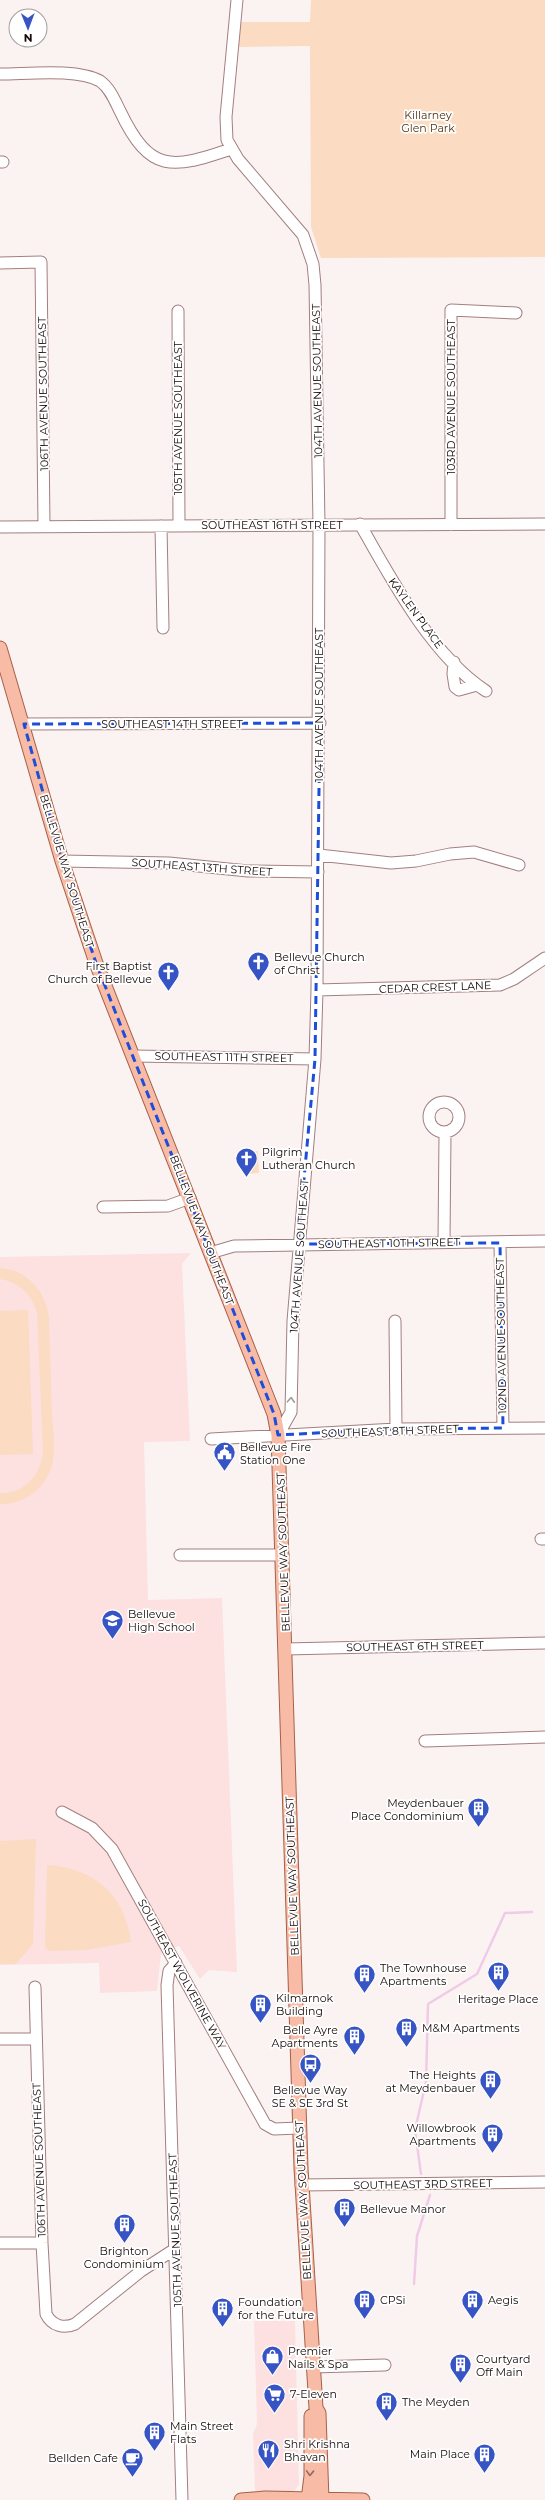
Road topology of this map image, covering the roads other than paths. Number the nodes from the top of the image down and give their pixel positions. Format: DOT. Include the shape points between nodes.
graph roads {
  1 [pos="237,0"];
  2 [pos="0,74"];
  3 [pos="231,149"];
  4 [pos="0,263"];
  5 [pos="178,311"];
  6 [pos="516,313"];
  7 [pos="360,524"];
  8 [pos="451,524"];
  9 [pos="545,524"];
  10 [pos="319,525"];
  11 [pos="44,526"];
  12 [pos="161,526"];
  13 [pos="179,526"];
  14 [pos="0,528"];
  15 [pos="163,628"];
  16 [pos="0,648"];
  17 [pos="454,662"];
  18 [pos="320,723"];
  19 [pos="24,724"];
  20 [pos="319,855"];
  21 [pos="62,861"];
  22 [pos="519,864"];
  23 [pos="318,872"];
  24 [pos="545,958"];
  25 [pos="317,990"];
  26 [pos="133,1056"];
  27 [pos="315,1059"];
  28 [pos="444,1133"];
  29 [pos="190,1198"];
  30 [pos="104,1207"];
  31 [pos="545,1241"];
  32 [pos="444,1242"];
  33 [pos="500,1243"];
  34 [pos="298,1244"];
  35 [pos="210,1253"];
  36 [pos="395,1321"];
  37 [pos="503,1428"];
  38 [pos="545,1428"];
  39 [pos="396,1429"];
  40 [pos="278,1435"];
  41 [pos="211,1439"];
  42 [pos="180,1555"];
  43 [pos="283,1555"];
  44 [pos="545,1643"];
  45 [pos="286,1649"];
  46 [pos="545,1737"];
  47 [pos="425,1740"];
  48 [pos="62,1812"];
  49 [pos="176,1963"];
  50 [pos="35,1987"];
  51 [pos="0,2039"];
  52 [pos="36,2039"];
  53 [pos="299,2128"];
  54 [pos="545,2182"];
  55 [pos="301,2185"];
  56 [pos="0,2243"];
  57 [pos="42,2243"];
  58 [pos="175,2249"];
  59 [pos="385,2365"];
  60 [pos="312,2367"];
  61 [pos="316,2408"];
  62 [pos="308,2499"];
  63 [pos="182,2500"];
  64 [pos="241,2500"];
  65 [pos="322,2500"];
  66 [pos="363,2500"];
  1 -- 3 [label="street, 104TH AVENUE SOUTHEAST" via="226,117 227,140"];
  2 -- 3 [label="street" via="66,74 101,82 114,98 133,138 153,156 163,161 184,163"];
  3 -- 10 [label="street, 104TH AVENUE SOUTHEAST" via="299,230 314,264"];
  4 -- 11 [label="street, 106TH AVENUE SOUTHEAST" via="41,262"];
  5 -- 13 [label="street, 105TH AVENUE SOUTHEAST"];
  6 -- 8 [label="street, 103RD AVENUE SOUTHEAST" via="451,310"];
  7 -- 8 [label="street, SOUTHEAST 16TH STREET"];
  7 -- 10 [label="street, SOUTHEAST 16TH STREET"];
  7 -- 17 [label="street, KAYLEN PLACE" via="390,579 437,646"];
  8 -- 9 [label="street, SOUTHEAST 16TH STREET"];
  10 -- 13 [label="street, SOUTHEAST 16TH STREET"];
  10 -- 18 [label="street, 104TH AVENUE SOUTHEAST"];
  11 -- 12 [label="street, SOUTHEAST 16TH STREET"];
  11 -- 14 [label="street, SOUTHEAST 16TH STREET"];
  12 -- 13 [label="street, SOUTHEAST 16TH STREET"];
  12 -- 15 [label="street"];
  16 -- 19 [label="main road, BELLEVUE WAY SOUTHEAST"];
  17 -- 17 [label="street, KAYLEN PLACE" via="482,688 459,690 455,687"];
  18 -- 19 [label="street, SOUTHEAST 14TH STREET"];
  18 -- 20 [label="street, 104TH AVENUE SOUTHEAST"];
  19 -- 21 [label="main road, BELLEVUE WAY SOUTHEAST"];
  20 -- 22 [label="street" via="397,863 474,852"];
  20 -- 23 [label="street, 104TH AVENUE SOUTHEAST"];
  21 -- 23 [label="street, SOUTHEAST 13TH STREET" via="169,863 248,871"];
  21 -- 26 [label="main road, BELLEVUE WAY SOUTHEAST" via="96,962"];
  23 -- 25 [label="street, 104TH AVENUE SOUTHEAST"];
  24 -- 25 [label="street, CEDAR CREST LANE" via="514,979 500,985"];
  25 -- 27 [label="street, 104TH AVENUE SOUTHEAST"];
  26 -- 27 [label="street, SOUTHEAST 11TH STREET"];
  26 -- 29 [label="main road, BELLEVUE WAY SOUTHEAST"];
  27 -- 34 [label="street, 104TH AVENUE SOUTHEAST"];
  28 -- 32 [label="street"];
  29 -- 30 [label="street" via="168,1206"];
  29 -- 35 [label="main road, BELLEVUE WAY SOUTHEAST"];
  31 -- 33 [label="street, SOUTHEAST 10TH STREET"];
  32 -- 33 [label="street, SOUTHEAST 10TH STREET"];
  32 -- 34 [label="street, SOUTHEAST 10TH STREET"];
  33 -- 37 [label="street, 102ND AVENUE SOUTHEAST"];
  34 -- 35 [label="street, SOUTHEAST 10TH STREET" via="234,1246"];
  40 -- 34 [label="street, 104TH AVENUE SOUTHEAST, one-way" via="291,1412"];
  35 -- 40 [label="main road, BELLEVUE WAY SOUTHEAST" via="274,1414"];
  36 -- 39 [label="street"];
  37 -- 38 [label="street, SOUTHEAST 8TH STREET"];
  37 -- 39 [label="street, SOUTHEAST 8TH STREET"];
  39 -- 40 [label="street, SOUTHEAST 8TH STREET"];
  40 -- 41 [label="street, SOUTHEAST 8TH STREET"];
  40 -- 43 [label="main road, BELLEVUE WAY SOUTHEAST"];
  42 -- 43 [label="street"];
  43 -- 45 [label="main road, BELLEVUE WAY SOUTHEAST"];
  44 -- 45 [label="street, SOUTHEAST 6TH STREET"];
  45 -- 53 [label="main road, BELLEVUE WAY SOUTHEAST"];
  46 -- 47 [label="street"];
  48 -- 49 [label="street, SOUTHEAST WOLVERINE WAY" via="92,1828 112,1849"];
  49 -- 53 [label="street, SOUTHEAST WOLVERINE WAY" via="262,2120 274,2129"];
  49 -- 58 [label="street, 105TH AVENUE SOUTHEAST" via="169,1971 167,1985"];
  50 -- 52 [label="street, 106TH AVENUE SOUTHEAST"];
  51 -- 52 [label="street"];
  52 -- 57 [label="street, 106TH AVENUE SOUTHEAST"];
  53 -- 55 [label="main road, BELLEVUE WAY SOUTHEAST"];
  54 -- 55 [label="street, SOUTHEAST 3RD STREET"];
  55 -- 60 [label="main road, BELLEVUE WAY SOUTHEAST"];
  56 -- 57 [label="street"];
  57 -- 58 [label="street, 106TH AVENUE SOUTHEAST" via="45,2308 48,2319 65,2327 75,2324 141,2271"];
  58 -- 63 [label="street, 105TH AVENUE SOUTHEAST"];
  59 -- 60 [label="street"];
  60 -- 61 [label="main road, BELLEVUE WAY SOUTHEAST"];
  61 -- 62 [label="main road, BELLEVUE WAY SOUTHEAST, one-way" via="311,2415 311,2476"];
  61 -- 65 [label="main road, BELLEVUE WAY SOUTHEAST" via="319,2415"];
  62 -- 64 [label="main road"];
  62 -- 65 [label="main road"];
  65 -- 66 [label="main road"];
}
